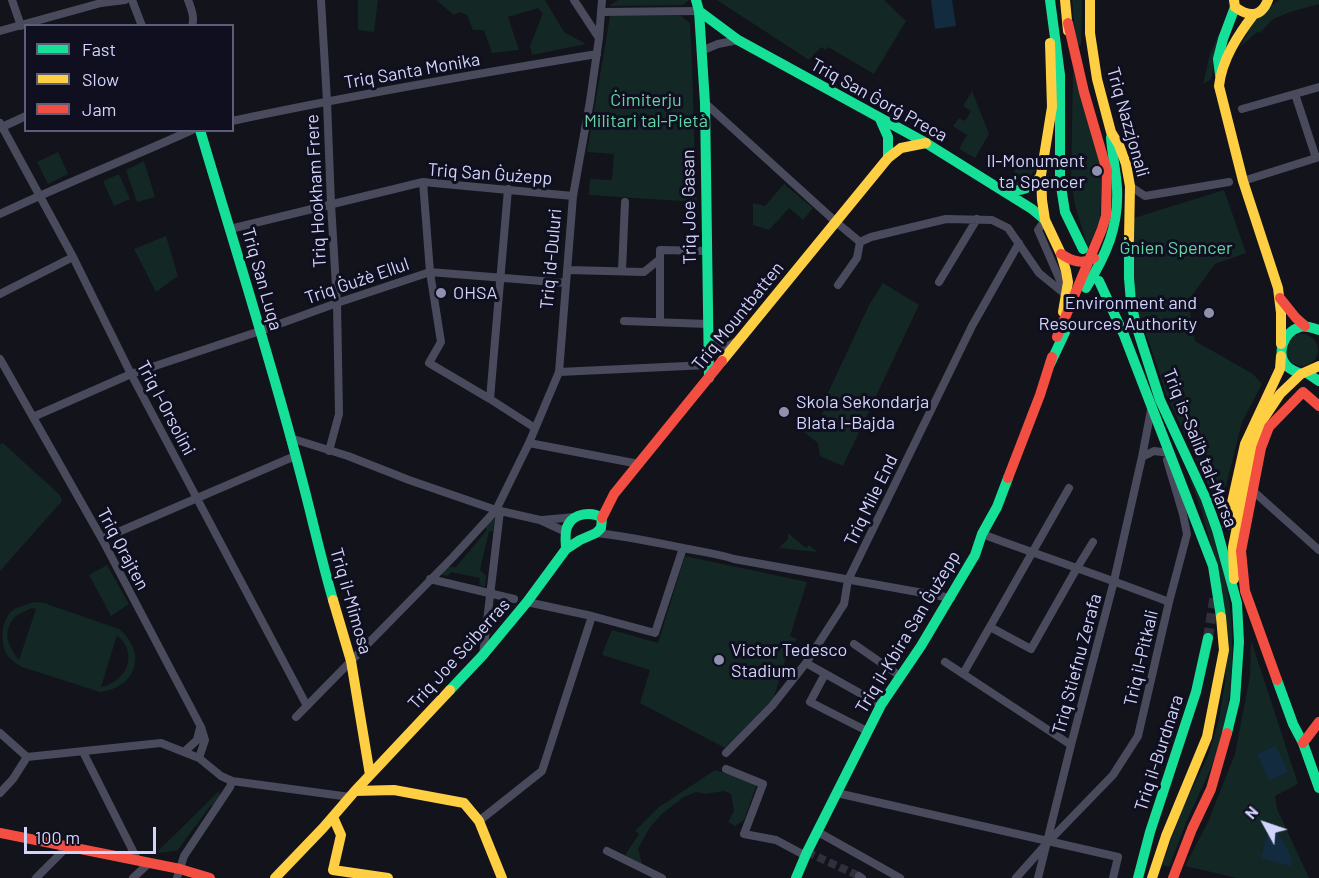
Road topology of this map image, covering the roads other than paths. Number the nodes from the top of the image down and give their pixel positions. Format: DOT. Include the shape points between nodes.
graph roads {
  1 [pos="12,0"];
  2 [pos="125,0"];
  3 [pos="132,0"];
  4 [pos="188,0"];
  5 [pos="321,0"];
  6 [pos="574,0"];
  7 [pos="602,0"];
  8 [pos="696,0"];
  9 [pos="1065,0"];
  10 [pos="1090,0"];
  11 [pos="1268,0"];
  12 [pos="103,1"];
  13 [pos="1235,3"];
  14 [pos="1051,5"];
  15 [pos="699,11"];
  16 [pos="601,12"];
  17 [pos="1254,15"];
  18 [pos="1068,23"];
  19 [pos="28,24"];
  20 [pos="141,24"];
  21 [pos="192,24"];
  22 [pos="24,25"];
  23 [pos="21,26"];
  24 [pos="0,31"];
  25 [pos="599,38"];
  26 [pos="738,40"];
  27 [pos="701,51"];
  28 [pos="597,54"];
  29 [pos="1220,78"];
  30 [pos="1319,87"];
  31 [pos="1295,94"];
  32 [pos="327,101"];
  33 [pos="705,103"];
  34 [pos="1242,109"];
  35 [pos="24,117"];
  36 [pos="879,118"];
  37 [pos="234,120"];
  38 [pos="1,126"];
  39 [pos="187,132"];
  40 [pos="201,132"];
  41 [pos="1111,132"];
  42 [pos="926,143"];
  43 [pos="1317,157"];
  44 [pos="888,158"];
  45 [pos="1060,162"];
  46 [pos="1041,175"];
  47 [pos="1243,181"];
  48 [pos="423,182"];
  49 [pos="1229,182"];
  50 [pos="1130,186"];
  51 [pos="508,189"];
  52 [pos="1003,191"];
  53 [pos="39,196"];
  54 [pos="573,196"];
  55 [pos="626,202"];
  56 [pos="331,204"];
  57 [pos="1117,207"];
  58 [pos="0,214"];
  59 [pos="977,219"];
  60 [pos="1045,220"];
  61 [pos="836,222"];
  62 [pos="230,229"];
  63 [pos="860,242"];
  64 [pos="1019,243"];
  65 [pos="1083,249"];
  66 [pos="707,250"];
  67 [pos="1061,254"];
  68 [pos="73,257"];
  69 [pos="660,259"];
  70 [pos="1089,261"];
  71 [pos="568,270"];
  72 [pos="430,272"];
  73 [pos="622,272"];
  74 [pos="501,279"];
  75 [pos="1099,280"];
  76 [pos="939,282"];
  77 [pos="566,283"];
  78 [pos="838,285"];
  79 [pos="0,294"];
  80 [pos="1066,295"];
  81 [pos="1280,297"];
  82 [pos="337,303"];
  83 [pos="1319,318"];
  84 [pos="624,321"];
  85 [pos="660,322"];
  86 [pos="708,324"];
  87 [pos="1136,325"];
  88 [pos="1311,327"];
  89 [pos="260,331"];
  90 [pos="1057,337"];
  91 [pos="740,339"];
  92 [pos="708,341"];
  93 [pos="1281,345"];
  94 [pos="1281,356"];
  95 [pos="0,359"];
  96 [pos="1050,364"];
  97 [pos="708,365"];
  98 [pos="1319,366"];
  99 [pos="559,372"];
  100 [pos="131,374"];
  101 [pos="1304,374"];
  102 [pos="709,378"];
  103 [pos="1319,381"];
  104 [pos="490,399"];
  105 [pos="1151,404"];
  106 [pos="1319,406"];
  107 [pos="33,417"];
  108 [pos="535,428"];
  109 [pos="290,438"];
  110 [pos="529,443"];
  111 [pos="329,451"];
  112 [pos="1167,452"];
  113 [pos="295,456"];
  114 [pos="1142,456"];
  115 [pos="639,464"];
  116 [pos="1069,488"];
  117 [pos="1252,490"];
  118 [pos="197,497"];
  119 [pos="498,510"];
  120 [pos="575,517"];
  121 [pos="599,518"];
  122 [pos="540,520"];
  123 [pos="1227,525"];
  124 [pos="566,532"];
  125 [pos="596,533"];
  126 [pos="982,534"];
  127 [pos="619,535"];
  128 [pos="102,539"];
  129 [pos="580,540"];
  130 [pos="1093,542"];
  131 [pos="683,548"];
  132 [pos="566,549"];
  133 [pos="1319,550"];
  134 [pos="1033,553"];
  135 [pos="1077,568"];
  136 [pos="430,579"];
  137 [pos="848,580"];
  138 [pos="1114,581"];
  139 [pos="1234,590"];
  140 [pos="490,593"];
  141 [pos="951,598"];
  142 [pos="514,599"];
  143 [pos="527,602"];
  144 [pos="1169,602"];
  145 [pos="592,616"];
  146 [pos="990,627"];
  147 [pos="1208,638"];
  148 [pos="854,644"];
  149 [pos="483,655"];
  150 [pos="351,661"];
  151 [pos="945,662"];
  152 [pos="806,663"];
  153 [pos="825,674"];
  154 [pos="963,674"];
  155 [pos="900,676"];
  156 [pos="881,705"];
  157 [pos="307,706"];
  158 [pos="296,717"];
  159 [pos="201,726"];
  160 [pos="1317,728"];
  161 [pos="867,731"];
  162 [pos="0,733"];
  163 [pos="1303,743"];
  164 [pos="1071,745"];
  165 [pos="82,752"];
  166 [pos="184,752"];
  167 [pos="726,753"];
  168 [pos="27,757"];
  169 [pos="199,758"];
  170 [pos="726,769"];
  171 [pos="370,776"];
  172 [pos="232,781"];
  173 [pos="1319,788"];
  174 [pos="0,793"];
  175 [pos="837,793"];
  176 [pos="353,794"];
  177 [pos="333,817"];
  178 [pos="479,821"];
  179 [pos="0,832"];
  180 [pos="818,832"];
  181 [pos="1048,842"];
  182 [pos="67,847"];
  183 [pos="607,851"];
  184 [pos="806,856"];
  185 [pos="143,862"];
  186 [pos="178,874"];
  187 [pos="333,874"];
  188 [pos="36,878"];
  189 [pos="133,878"];
  190 [pos="210,878"];
  191 [pos="275,878"];
  192 [pos="388,878"];
  193 [pos="502,878"];
  194 [pos="661,878"];
  195 [pos="796,878"];
  196 [pos="900,878"];
  197 [pos="1016,878"];
  198 [pos="1038,878"];
  199 [pos="1113,878"];
  200 [pos="1138,878"];
  201 [pos="1152,878"];
  202 [pos="1173,878"];
  1 -- 23 [label="street"];
  2 -- 12 [label="street"];
  3 -- 20 [label="street"];
  4 -- 21 [label="street"];
  5 -- 32 [label="street, Triq Hookham Frere"];
  6 -- 25 [label="street"];
  7 -- 16 [label="street, Triq id-Duluri"];
  8 -- 15 [label="main road, Triq Joe Gasan"];
  9 -- 18 [label="main road"];
  10 -- 41 [label="main road, Triq Nazzjonali" via="1097,79"];
  11 -- 17 [label="main road" via="1263,10"];
  12 -- 19 [label="street"];
  13 -- 17 [label="main road" via="1245,14"];
  13 -- 29 [label="main road" via="1218,59"];
  14 -- 45 [label="main road" via="1060,75"];
  14 -- 46 [label="main road" via="1052,107"];
  15 -- 16 [label="street"];
  15 -- 26 [label="main road, Triq San Ġorġ Preca"];
  15 -- 27 [label="main road, Triq Joe Gasan"];
  16 -- 25 [label="street, Triq id-Duluri"];
  17 -- 29 [label="main road" via="1235,40"];
  18 -- 45 [label="main road" via="1069,73"];
  18 -- 70 [label="main road" via="1107,171 1106,216"];
  22 -- 23 [label="street"];
  23 -- 24 [label="street"];
  25 -- 28 [label="street, Triq id-Duluri"];
  26 -- 27 [label="street"];
  26 -- 36 [label="main road, Triq San Ġorġ Preca"];
  27 -- 33 [label="main road, Triq Joe Gasan"];
  28 -- 32 [label="street, Triq Santa Monika"];
  28 -- 54 [label="street, Triq id-Duluri"];
  29 -- 47 [label="main road" via="1224,110"];
  30 -- 31 [label="street"];
  31 -- 34 [label="street"];
  31 -- 43 [label="street"];
  32 -- 37 [label="street, Triq Santa Monika"];
  32 -- 56 [label="street, Triq Hookham Frere"];
  33 -- 61 [label="street"];
  33 -- 66 [label="main road, Triq Joe Gasan"];
  35 -- 38 [label="street"];
  36 -- 42 [label="main road, Triq San Ġorġ Preca"];
  36 -- 44 [label="main road" via="887,131"];
  38 -- 53 [label="street, Triq l-Orsolini"];
  39 -- 53 [label="street"];
  40 -- 62 [label="main road, Triq San Luqa"];
  41 -- 50 [label="main road, Triq Nazzjonali" via="1126,164"];
  41 -- 57 [label="main road"];
  42 -- 44 [label="main road, Triq Mountbatten" via="901,148"];
  42 -- 52 [label="main road, Triq San Ġorġ Preca"];
  43 -- 47 [label="street"];
  44 -- 61 [label="main road, Triq Mountbatten"];
  45 -- 65 [label="main road" via="1065,212"];
  46 -- 52 [label="main road" via="1032,187"];
  46 -- 60 [label="main road"];
  47 -- 81 [label="main road"];
  48 -- 51 [label="street, Triq San Ġużepp"];
  48 -- 56 [label="street, Triq San Ġużepp"];
  48 -- 72 [label="street"];
  49 -- 50 [label="street" via="1145,195"];
  50 -- 87 [label="main road, Triq Nazzjonali" via="1129,278"];
  51 -- 54 [label="street, Triq San Ġużepp"];
  51 -- 74 [label="street"];
  52 -- 60 [label="main road, Triq San Ġorġ Preca"];
  53 -- 58 [label="street"];
  53 -- 68 [label="street, Triq l-Orsolini"];
  54 -- 71 [label="street, Triq id-Duluri"];
  55 -- 73 [label="street"];
  56 -- 62 [label="street, Triq San Ġużepp"];
  56 -- 82 [label="street, Triq Hookham Frere"];
  57 -- 70 [label="main road" via="1103,248"];
  57 -- 96 [label="main road" via="1109,246"];
  59 -- 63 [label="street" via="946,219"];
  59 -- 64 [label="street" via="992,220 1008,228"];
  59 -- 76 [label="street"];
  60 -- 67 [label="main road"];
  60 -- 80 [label="street" via="1038,230"];
  61 -- 63 [label="street"];
  61 -- 91 [label="main road, Triq Mountbatten"];
  62 -- 89 [label="main road, Triq San Luqa"];
  63 -- 78 [label="street" via="857,258"];
  64 -- 80 [label="street" via="1039,273"];
  64 -- 137 [label="street, Triq Mile End" via="972,326"];
  66 -- 69 [label="street" via="660,250"];
  66 -- 86 [label="main road, Triq Joe Gasan"];
  67 -- 70 [label="main road" via="1079,262"];
  67 -- 80 [label="main road, Triq il-Kbira San Ġużepp" via="1068,282"];
  68 -- 79 [label="street"];
  68 -- 100 [label="street, Triq l-Orsolini"];
  69 -- 73 [label="street" via="644,272"];
  69 -- 85 [label="street"];
  70 -- 90 [label="main road"];
  71 -- 73 [label="street"];
  71 -- 77 [label="street, Triq id-Duluri"];
  72 -- 74 [label="street, Triq Ġużè Ellul"];
  72 -- 82 [label="street, Triq Ġużè Ellul"];
  72 -- 104 [label="street" via="441,342 429,363"];
  74 -- 77 [label="street, Triq Ġużè Ellul"];
  74 -- 104 [label="street"];
  75 -- 105 [label="main road"];
  77 -- 99 [label="street, Triq id-Duluri"];
  80 -- 90 [label="main road, Triq il-Kbira San Ġużepp"];
  81 -- 88 [label="main road" via="1296,318"];
  81 -- 93 [label="main road"];
  82 -- 89 [label="street, Triq Ġużè Ellul"];
  82 -- 111 [label="street, Triq Hookham Frere" via="339,414"];
  83 -- 88 [label="main road"];
  84 -- 85 [label="street"];
  85 -- 86 [label="street"];
  86 -- 92 [label="main road, Triq Joe Gasan"];
  87 -- 139 [label="main road, Triq is-Salib tal-Marsa" via="1160,400 1206,499"];
  88 -- 93 [label="main road" via="1289,332"];
  89 -- 100 [label="street, Triq Ġużè Ellul"];
  89 -- 109 [label="main road, Triq San Luqa"];
  90 -- 96 [label="main road, Triq il-Kbira San Ġużepp"];
  91 -- 92 [label="street" via="725,348"];
  91 -- 102 [label="main road, Triq Mountbatten"];
  92 -- 97 [label="main road, Triq Joe Gasan"];
  93 -- 94 [label="main road"];
  94 -- 101 [label="main road" via="1287,367"];
  94 -- 123 [label="main road" via="1280,369 1245,444"];
  95 -- 107 [label="street, Triq Qrajten"];
  96 -- 126 [label="main road, Triq il-Kbira San Ġużepp" via="997,507"];
  97 -- 99 [label="street"];
  97 -- 102 [label="main road, Triq Joe Gasan"];
  98 -- 101 [label="main road"];
  99 -- 108 [label="street, Triq id-Duluri"];
  100 -- 107 [label="street, Triq Ġużè Ellul"];
  100 -- 118 [label="street, Triq l-Orsolini"];
  101 -- 103 [label="main road"];
  101 -- 139 [label="main road" via="1280,394 1262,420 1253,446 1233,547"];
  102 -- 115 [label="main road, Triq Mountbatten"];
  104 -- 108 [label="street"];
  105 -- 112 [label="main road, Triq is-Salib tal-Marsa"];
  105 -- 114 [label="street, Triq Stiefnu Zerafa"];
  106 -- 117 [label="main road" via="1303,392 1269,427"];
  107 -- 128 [label="street, Triq Qrajten"];
  108 -- 110 [label="street, Triq id-Duluri"];
  109 -- 111 [label="street"];
  109 -- 113 [label="main road, Triq il-Mimosa"];
  110 -- 115 [label="street"];
  110 -- 119 [label="street, Triq id-Duluri"];
  111 -- 119 [label="street"];
  112 -- 114 [label="street" via="1154,451"];
  112 -- 144 [label="street, Triq il-Pitkali" via="1187,534"];
  112 -- 201 [label="main road, Triq is-Salib tal-Marsa" via="1213,566 1224,650 1207,737"];
  113 -- 118 [label="street"];
  113 -- 150 [label="main road, Triq il-Mimosa"];
  114 -- 138 [label="street, Triq Stiefnu Zerafa"];
  115 -- 121 [label="main road, Triq Mountbatten"];
  116 -- 134 [label="street"];
  117 -- 133 [label="street"];
  117 -- 163 [label="main road" via="1241,551 1245,591"];
  118 -- 128 [label="street"];
  118 -- 157 [label="street, Triq l-Orsolini"];
  119 -- 122 [label="street"];
  119 -- 136 [label="street"];
  119 -- 140 [label="street"];
  120 -- 121 [label="main road"];
  120 -- 122 [label="street"];
  120 -- 124 [label="main road"];
  121 -- 125 [label="main road" via="601,528"];
  121 -- 127 [label="street"];
  122 -- 124 [label="street"];
  124 -- 129 [label="main road"];
  124 -- 132 [label="main road"];
  125 -- 127 [label="street"];
  125 -- 129 [label="main road, Triq Joe Sciberras"];
  126 -- 134 [label="street"];
  126 -- 141 [label="main road, Triq il-Kbira San Ġużepp"];
  127 -- 131 [label="street"];
  128 -- 159 [label="street, Triq Qrajten"];
  129 -- 132 [label="main road, Triq Joe Sciberras"];
  130 -- 135 [label="street"];
  131 -- 137 [label="street"];
  131 -- 145 [label="street" via="655,633"];
  132 -- 143 [label="main road, Triq Joe Sciberras"];
  134 -- 135 [label="street"];
  134 -- 146 [label="street"];
  135 -- 138 [label="street"];
  135 -- 146 [label="street" via="1031,649"];
  136 -- 140 [label="street"];
  136 -- 150 [label="street"];
  137 -- 141 [label="street"];
  137 -- 152 [label="street, Triq Mile End" via="844,604"];
  138 -- 144 [label="street"];
  138 -- 164 [label="street, Triq Stiefnu Zerafa"];
  139 -- 202 [label="main road, Triq is-Salib tal-Marsa" via="1239,642 1235,700 1211,789"];
  140 -- 142 [label="street"];
  140 -- 149 [label="street"];
  141 -- 155 [label="main road, Triq il-Kbira San Ġużepp"];
  143 -- 145 [label="street"];
  143 -- 149 [label="main road, Triq Joe Sciberras"];
  144 -- 181 [label="street, Triq il-Pitkali" via="1138,736 1113,775"];
  145 -- 178 [label="street" via="542,771"];
  146 -- 154 [label="street"];
  147 -- 200 [label="main road, Triq il-Burdnara" via="1196,692"];
  148 -- 155 [label="street"];
  149 -- 171 [label="main road, Triq Joe Sciberras"];
  150 -- 157 [label="street"];
  150 -- 171 [label="main road, Triq il-Mimosa"];
  151 -- 154 [label="street"];
  152 -- 153 [label="street"];
  152 -- 167 [label="street, Triq Mile End" via="772,706"];
  153 -- 156 [label="street"];
  153 -- 161 [label="street" via="810,702"];
  154 -- 164 [label="street"];
  155 -- 156 [label="main road, Triq il-Kbira San Ġużepp"];
  156 -- 161 [label="main road, Triq il-Kbira San Ġużepp"];
  157 -- 158 [label="street"];
  159 -- 166 [label="street" via="197,740"];
  159 -- 169 [label="street, Triq Qrajten" via="205,740"];
  160 -- 163 [label="main road"];
  161 -- 175 [label="main road, Triq il-Kbira San Ġużepp"];
  162 -- 168 [label="street"];
  163 -- 173 [label="main road"];
  164 -- 181 [label="street, Triq Stiefnu Zerafa"];
  165 -- 166 [label="street" via="161,743"];
  165 -- 168 [label="street"];
  165 -- 185 [label="street"];
  166 -- 169 [label="street"];
  168 -- 174 [label="street"];
  169 -- 172 [label="street"];
  170 -- 184 [label="street" via="763,784 744,834 776,840"];
  171 -- 176 [label="main road, Triq Joe Sciberras"];
  172 -- 176 [label="street"];
  172 -- 186 [label="street" via="184,856"];
  175 -- 180 [label="main road, Triq il-Kbira San Ġużepp"];
  175 -- 181 [label="street"];
  176 -- 177 [label="main road, Triq Joe Sciberras"];
  176 -- 178 [label="main road" via="394,790 464,803"];
  177 -- 187 [label="main road" via="341,835"];
  177 -- 191 [label="main road, Triq Joe Sciberras"];
  178 -- 193 [label="main road"];
  179 -- 182 [label="main road"];
  180 -- 184 [label="main road, Triq il-Kbira San Ġużepp"];
  180 -- 196 [label="street"];
  181 -- 197 [label="street, Triq il-Pitkali"];
  181 -- 198 [label="street, Triq Stiefnu Zerafa"];
  181 -- 199 [label="street" via="1118,857"];
  182 -- 185 [label="main road"];
  182 -- 188 [label="street"];
  183 -- 194 [label="street"];
  184 -- 195 [label="main road, Triq il-Kbira San Ġużepp"];
  185 -- 186 [label="main road"];
  185 -- 189 [label="street"];
  186 -- 190 [label="main road"];
  187 -- 192 [label="main road"];
}
